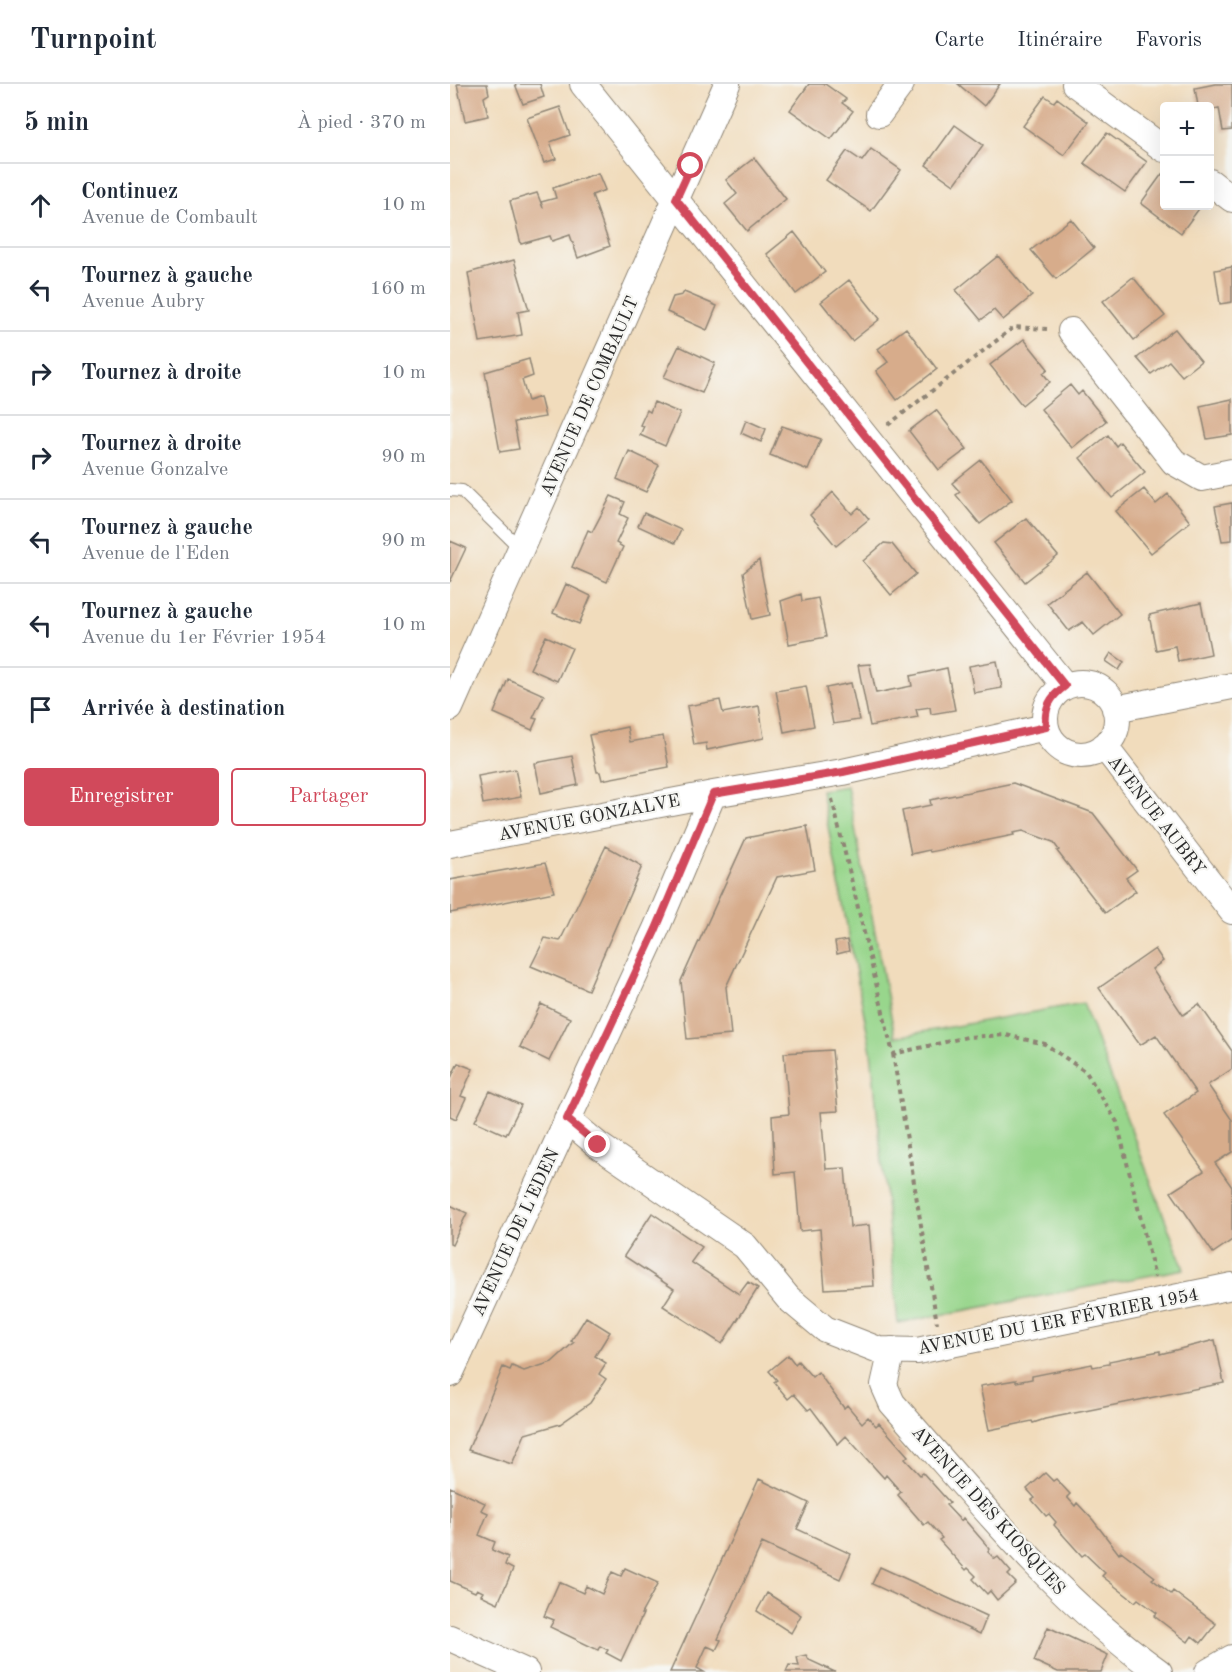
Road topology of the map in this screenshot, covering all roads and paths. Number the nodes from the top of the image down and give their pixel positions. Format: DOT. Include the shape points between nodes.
graph roads {
  1 [pos="583,84"];
  2 [pos="727,84"];
  3 [pos="901,84"];
  4 [pos="1075,84"];
  5 [pos="879,114"];
  6 [pos="1160,146"];
  7 [pos="1214,186"];
  8 [pos="676,199"];
  9 [pos="1232,199"];
  10 [pos="1071,331"];
  11 [pos="869,441"];
  12 [pos="1232,472"];
  13 [pos="450,490"];
  14 [pos="521,549"];
  15 [pos="1065,686"];
  16 [pos="1232,686"];
  17 [pos="450,708"];
  18 [pos="1115,709"];
  19 [pos="1046,727"];
  20 [pos="1104,746"];
  21 [pos="826,775"];
  22 [pos="713,794"];
  23 [pos="450,844"];
  24 [pos="1232,911"];
  25 [pos="893,1054"];
  26 [pos="567,1119"];
  27 [pos="1232,1286"];
  28 [pos="1161,1301"];
  29 [pos="941,1346"];
  30 [pos="892,1350"];
  31 [pos="450,1374"];
  32 [pos="450,1638"];
  33 [pos="1232,1658"];
  34 [pos="526,1672"];
  35 [pos="1159,1672"];
  36 [pos="1208,1672"];
  1 -- 8 [label="street"];
  2 -- 8 [label="street, AVENUE DE COMBAULT"];
  3 -- 5 [label="street"];
  4 -- 6 [label="street"];
  7 -- 9 [label="street"];
  8 -- 11 [label="street"];
  8 -- 14 [label="street, AVENUE DE COMBAULT"];
  10 -- 11 [label="path" via="1014,327"];
  10 -- 12 [label="street" via="1174,462 1202,478"];
  11 -- 15 [label="street"];
  13 -- 14 [label="lane" via="462,491"];
  14 -- 17 [label="street, AVENUE DE COMBAULT"];
  15 -- 18 [label="street" via="1077,682 1090,684 1104,692"];
  15 -- 19 [label="street" via="1048,704"];
  16 -- 18 [label="street"];
  18 -- 20 [label="street" via="1113,734"];
  19 -- 20 [label="street" via="1058,746 1069,752 1090,753"];
  19 -- 21 [label="street, AVENUE GONZALVE"];
  20 -- 24 [label="street, AVENUE AUBRY"];
  21 -- 22 [label="street, AVENUE GONZALVE"];
  21 -- 25 [label="path"];
  22 -- 23 [label="street, AVENUE GONZALVE"];
  22 -- 26 [label="street, AVENUE DE L'EDEN" via="656,929"];
  25 -- 28 [label="path" via="967,1037 1006,1035 1045,1044 1086,1072 1117,1122"];
  25 -- 29 [label="path"];
  26 -- 30 [label="street, AVENUE DU 1ER FÉVRIER 1954" via="598,1145 745,1246 788,1299 825,1329 879,1350"];
  26 -- 31 [label="street, AVENUE DE L'EDEN"];
  27 -- 28 [label="street, AVENUE DU 1ER FÉVRIER 1954"];
  28 -- 29 [label="street, AVENUE DU 1ER FÉVRIER 1954"];
  29 -- 30 [label="street, AVENUE DU 1ER FÉVRIER 1954" via="917,1351"];
  30 -- 35 [label="street, AVENUE DES KIOSQUES" via="884,1385 891,1403 1049,1580 1124,1648"];
  32 -- 34 [label="street"];
  33 -- 36 [label="street"];
}
